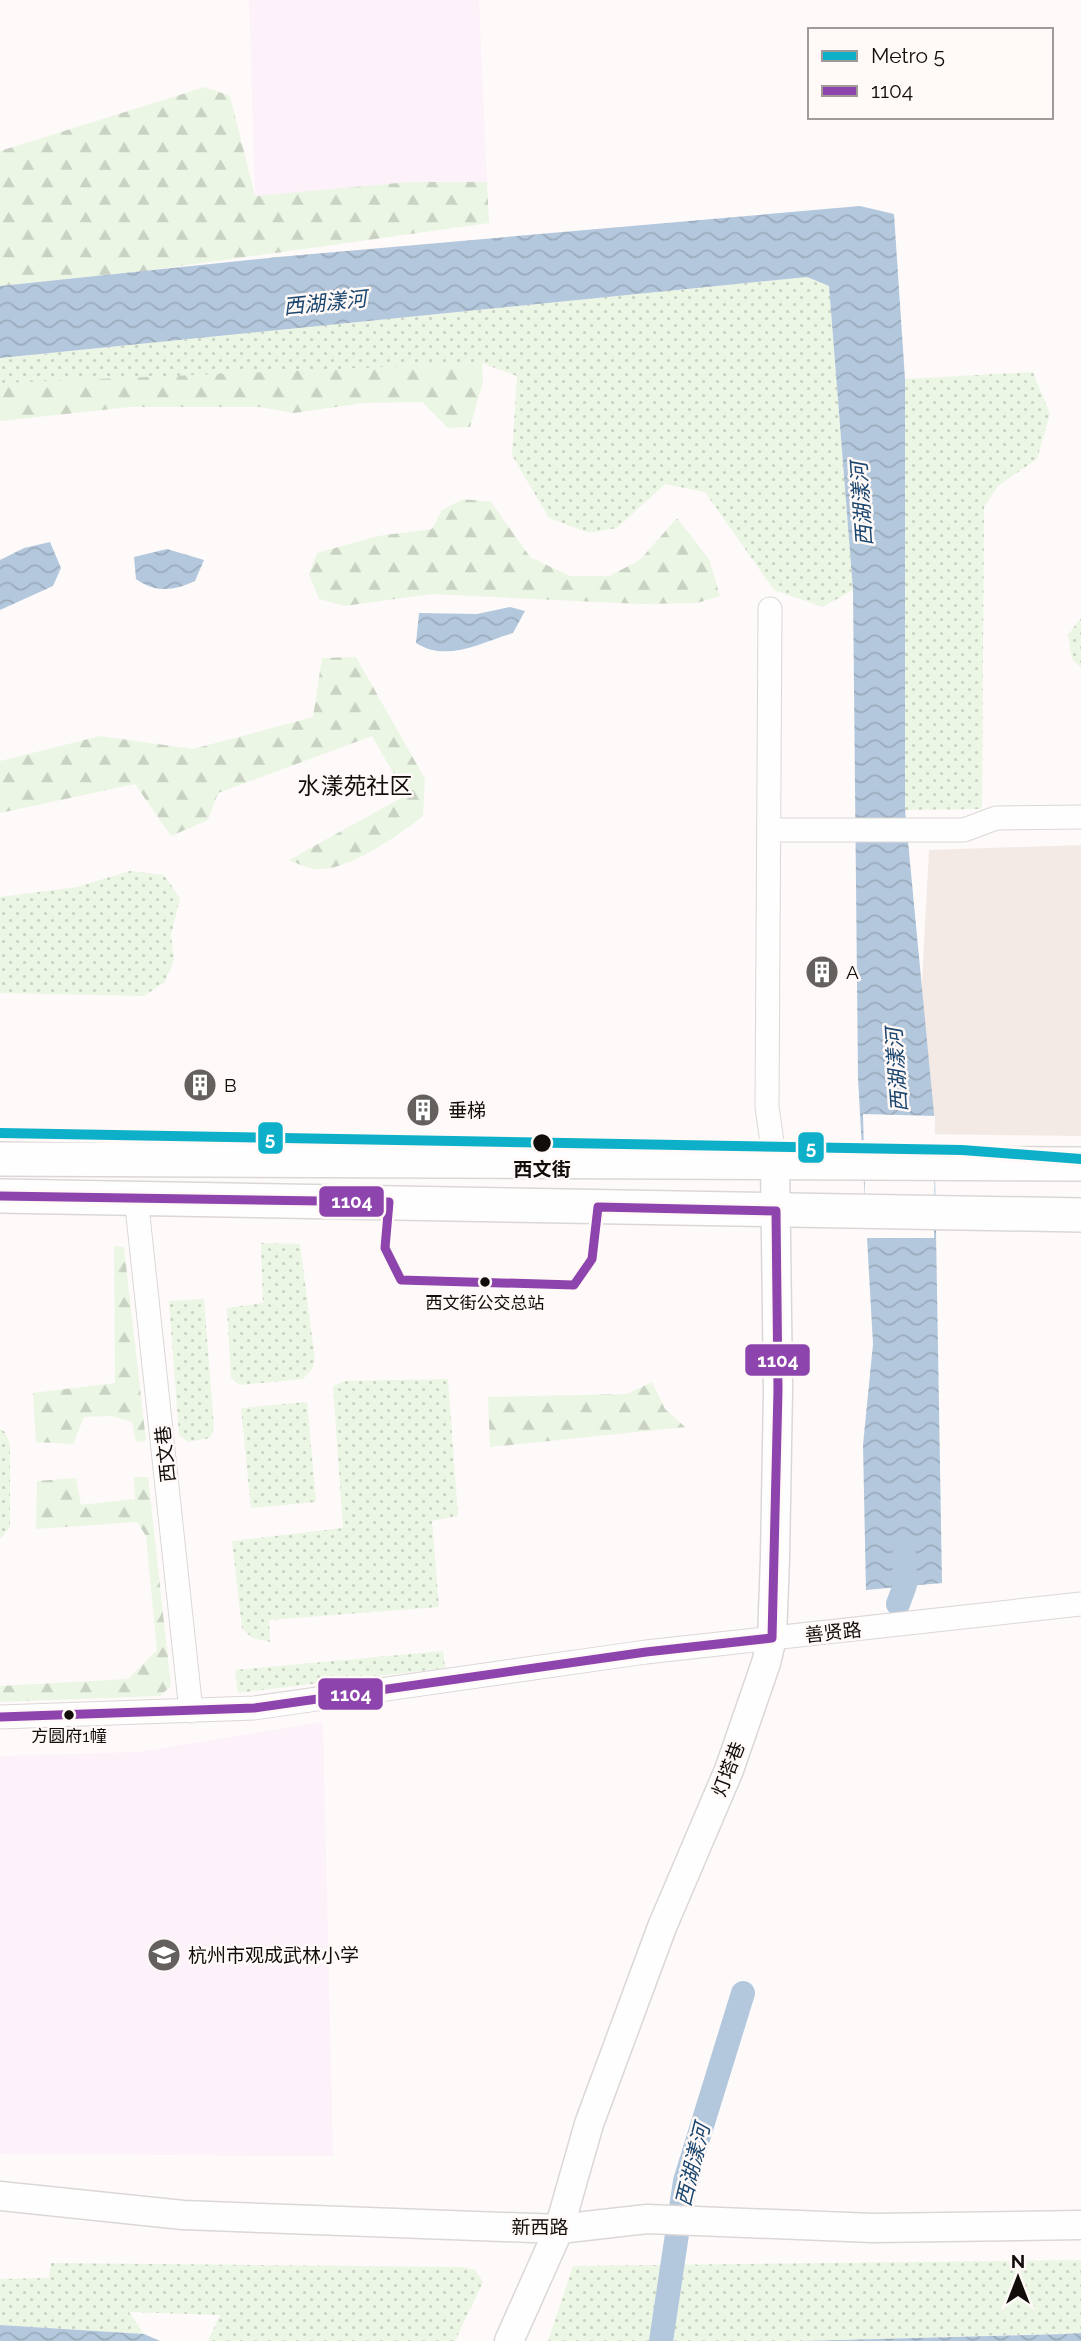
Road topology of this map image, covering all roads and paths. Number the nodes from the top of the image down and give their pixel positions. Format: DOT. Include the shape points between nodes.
graph roads {
  1 [pos="770,609"];
  2 [pos="1081,817"];
  3 [pos="769,831"];
  4 [pos="0,1159"];
  5 [pos="775,1163"];
  6 [pos="1081,1164"];
  7 [pos="0,1196"];
  8 [pos="136,1197"];
  9 [pos="776,1211"];
  10 [pos="1081,1215"];
  11 [pos="1081,1604"];
  12 [pos="772,1639"];
  13 [pos="191,1711"];
  14 [pos="0,1717"];
  15 [pos="0,2196"];
  16 [pos="1081,2225"];
  17 [pos="559,2229"];
  18 [pos="509,2341"];
  1 -- 3 [label="street"];
  2 -- 3 [label="street" via="996,818 964,830"];
  3 -- 5 [label="street" via="767,1107"];
  4 -- 5 [label="main road"];
  5 -- 6 [label="main road"];
  5 -- 9 [label="street, 灯塔巷"];
  7 -- 8 [label="main road"];
  8 -- 9 [label="main road"];
  8 -- 13 [label="street, 西文巷"];
  9 -- 10 [label="main road"];
  9 -- 12 [label="street, 灯塔巷" via="778,1390"];
  11 -- 12 [label="street, 善贤路"];
  12 -- 13 [label="street, 善贤路" via="646,1652 254,1708"];
  12 -- 17 [label="street, 灯塔巷" via="729,1770 662,1927 589,2124"];
  13 -- 14 [label="street, 善贤路"];
  15 -- 17 [label="street, 新西路" via="183,2215"];
  16 -- 17 [label="street, 新西路" via="873,2228 647,2219"];
  17 -- 18 [label="street, 灯塔巷"];
}
